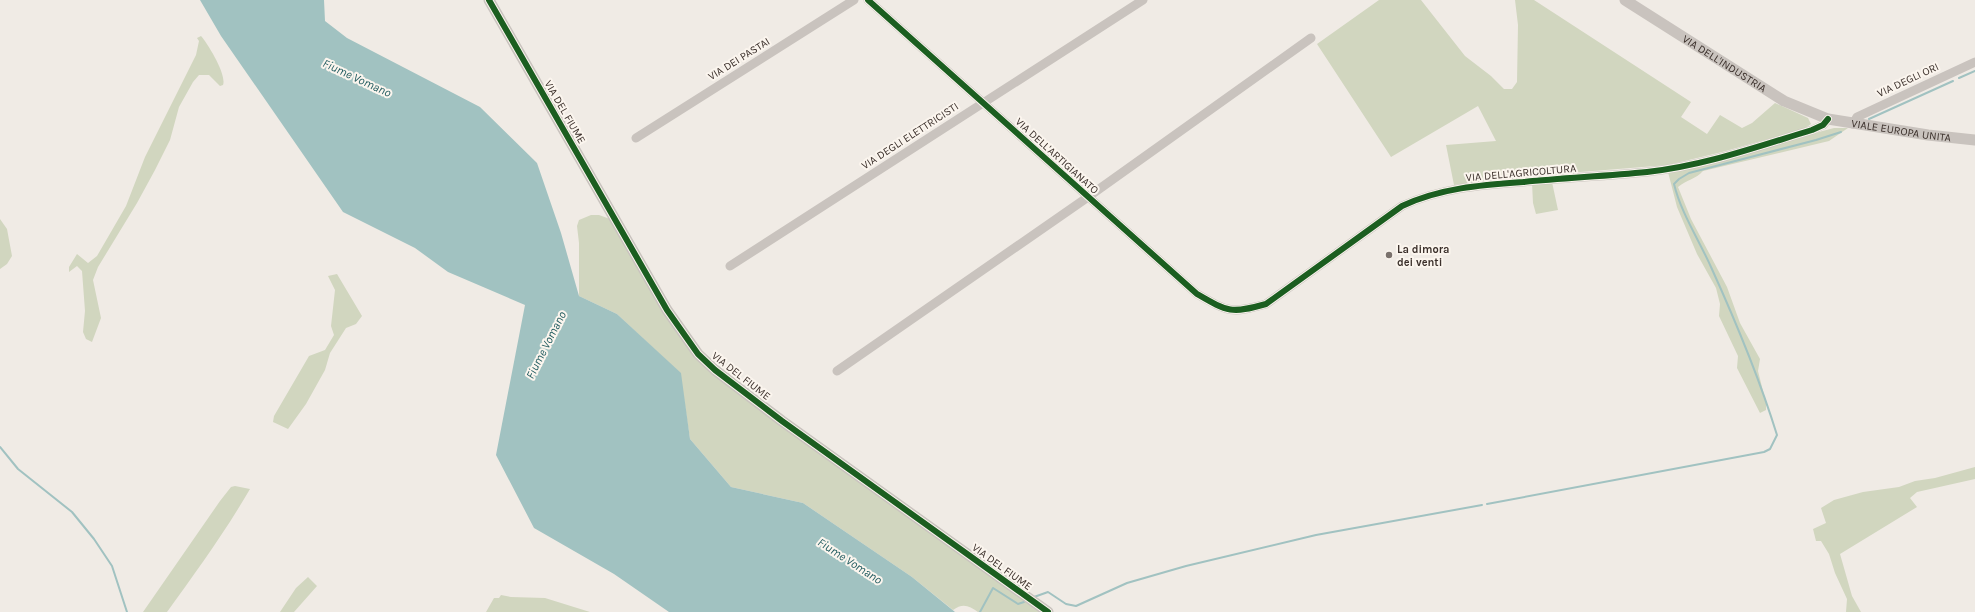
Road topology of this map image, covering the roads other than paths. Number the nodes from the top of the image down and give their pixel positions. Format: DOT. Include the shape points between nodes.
graph roads {
  1 [pos="489,0"];
  2 [pos="854,0"];
  3 [pos="868,0"];
  4 [pos="1143,0"];
  5 [pos="1625,0"];
  6 [pos="1311,38"];
  7 [pos="1975,62"];
  8 [pos="983,103"];
  9 [pos="1828,119"];
  10 [pos="1853,124"];
  11 [pos="636,138"];
  12 [pos="1975,140"];
  13 [pos="1088,197"];
  14 [pos="730,266"];
  15 [pos="1241,311"];
  16 [pos="837,371"];
  17 [pos="1048,612"];
  1 -- 17 [label="street, VIA DEL FIUME" via="667,310 698,354 782,421"];
  2 -- 11 [label="street, VIA DEI PASTAI"];
  3 -- 8 [label="street, VIA DELL'ARTIGIANATO"];
  4 -- 8 [label="street, VIA DEGLI ELETTRICISTI"];
  5 -- 9 [label="street, VIA DELL'INDUSTRIA" via="1784,101"];
  6 -- 13 [label="street"];
  7 -- 10 [label="street, VIA DEGLI ORI" via="1857,118"];
  8 -- 13 [label="street, VIA DELL'ARTIGIANATO"];
  8 -- 14 [label="street, VIA DEGLI ELETTRICISTI"];
  9 -- 10 [label="street, VIALE EUROPA UNITA"];
  9 -- 15 [label="street, VIA DELL'AGRICOLTURA" via="1823,125 1812,130 1748,150 1683,166 1648,172 1486,185 1420,197 1402,206 1266,304"];
  10 -- 12 [label="street, VIALE EUROPA UNITA"];
  13 -- 15 [label="street, VIA DELL'ARTIGIANATO" via="1197,294 1222,309"];
  13 -- 16 [label="street"];
}
